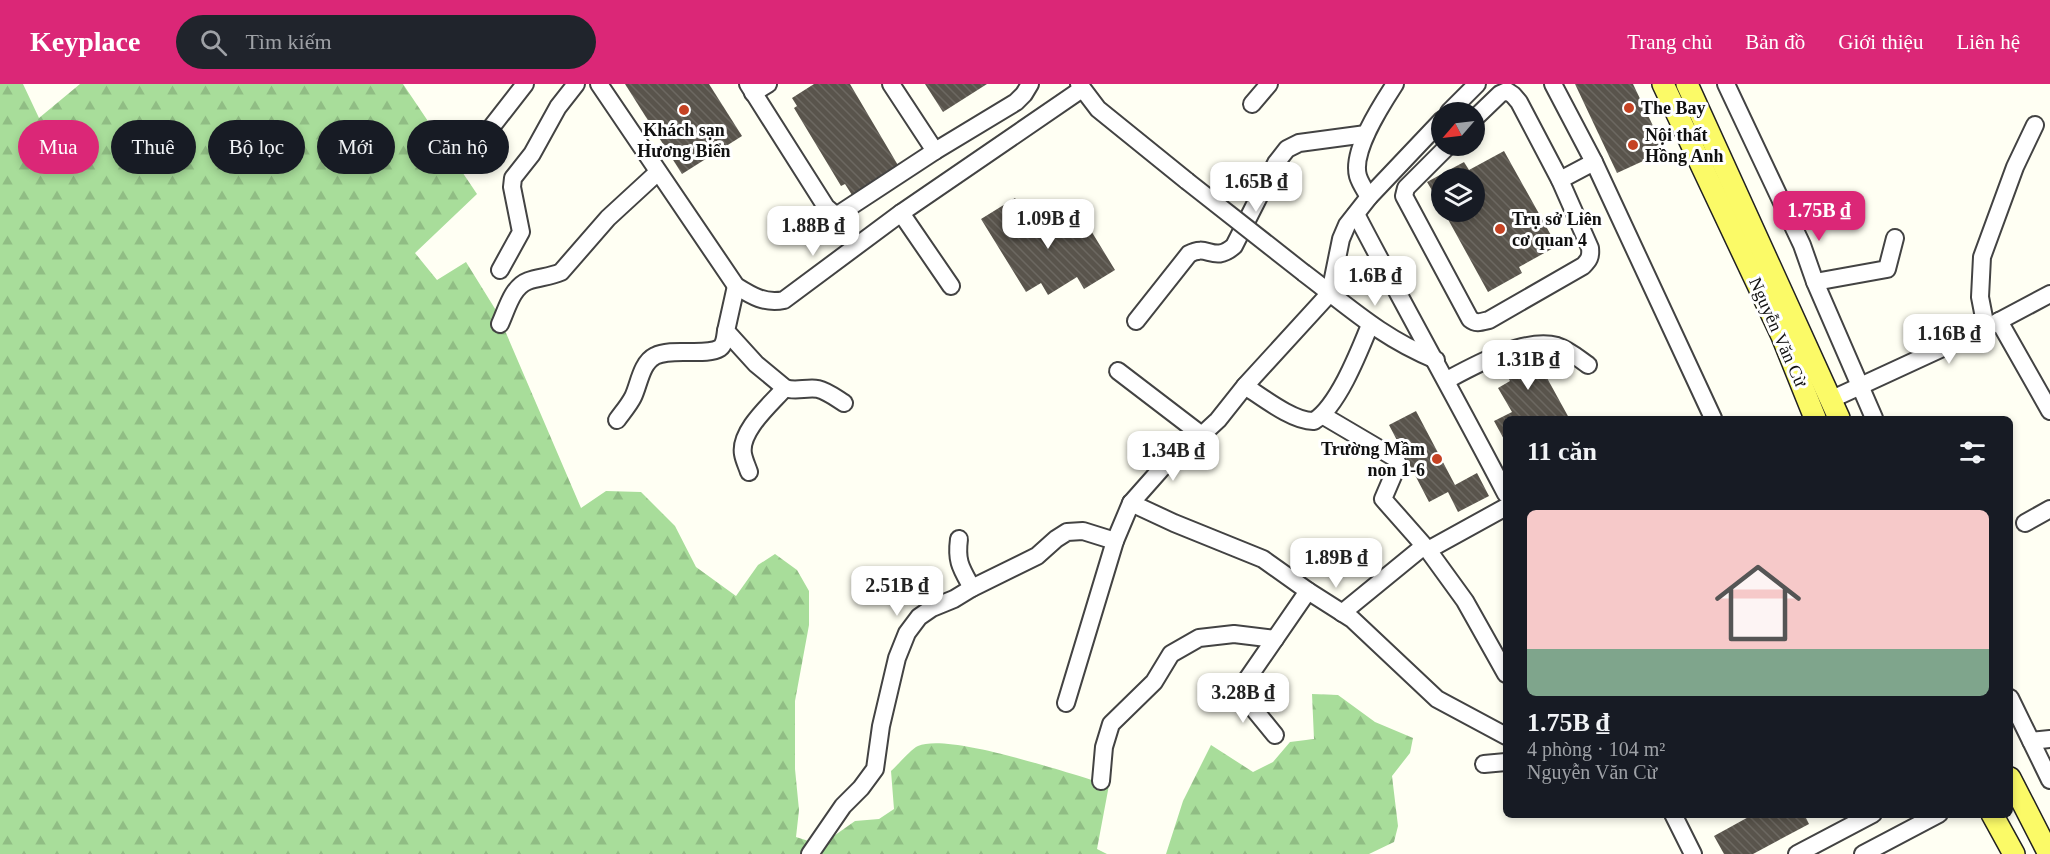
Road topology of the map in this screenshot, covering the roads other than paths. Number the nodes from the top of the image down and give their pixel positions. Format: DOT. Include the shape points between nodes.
graph roads {
  1 [pos="525,84"];
  2 [pos="576,84"];
  3 [pos="599,84"];
  4 [pos="768,84"];
  5 [pos="891,84"];
  6 [pos="1030,84"];
  7 [pos="1269,84"];
  8 [pos="1395,84"];
  9 [pos="1477,84"];
  10 [pos="1553,84"];
  11 [pos="1663,84"];
  12 [pos="1687,84"];
  13 [pos="1726,84"];
  14 [pos="1080,86"];
  15 [pos="750,88"];
  16 [pos="1459,102"];
  17 [pos="1251,105"];
  18 [pos="1485,108"];
  19 [pos="497,120"];
  20 [pos="2035,125"];
  21 [pos="1431,132"];
  22 [pos="1366,134"];
  23 [pos="935,151"];
  24 [pos="1438,156"];
  25 [pos="1594,162"];
  26 [pos="658,172"];
  27 [pos="1560,180"];
  28 [pos="1369,197"];
  29 [pos="901,213"];
  30 [pos="1356,214"];
  31 [pos="1895,238"];
  32 [pos="500,270"];
  33 [pos="1815,282"];
  34 [pos="736,286"];
  35 [pos="951,286"];
  36 [pos="1330,293"];
  37 [pos="2050,294"];
  38 [pos="1136,321"];
  39 [pos="500,324"];
  40 [pos="1370,325"];
  41 [pos="1993,325"];
  42 [pos="726,331"];
  43 [pos="1436,360"];
  44 [pos="1588,365"];
  45 [pos="1118,371"];
  46 [pos="1448,380"];
  47 [pos="1245,386"];
  48 [pos="1859,387"];
  49 [pos="784,388"];
  50 [pos="844,403"];
  51 [pos="1834,409"];
  52 [pos="2050,411"];
  53 [pos="1322,415"];
  54 [pos="1712,416"];
  55 [pos="1814,416"];
  56 [pos="1873,416"];
  57 [pos="617,420"];
  58 [pos="1203,436"];
  59 [pos="750,472"];
  60 [pos="1503,488"];
  61 [pos="1131,503"];
  62 [pos="2050,508"];
  63 [pos="1503,509"];
  64 [pos="2025,523"];
  65 [pos="959,539"];
  66 [pos="1115,541"];
  67 [pos="1426,548"];
  68 [pos="972,588"];
  69 [pos="1308,591"];
  70 [pos="1342,613"];
  71 [pos="1275,639"];
  72 [pos="1503,669"];
  73 [pos="1066,703"];
  74 [pos="2013,704"];
  75 [pos="1503,734"];
  76 [pos="1275,735"];
  77 [pos="2050,739"];
  78 [pos="2031,741"];
  79 [pos="1503,762"];
  80 [pos="1484,764"];
  81 [pos="2050,780"];
  82 [pos="1101,781"];
  83 [pos="2013,784"];
  84 [pos="1675,818"];
  85 [pos="1931,818"];
  86 [pos="1994,818"];
  87 [pos="1849,820"];
  88 [pos="810,854"];
  89 [pos="1693,854"];
  90 [pos="1797,854"];
  91 [pos="1863,854"];
  92 [pos="2014,854"];
  93 [pos="2049,854"];
  1 -- 19 [label="street"];
  2 -- 32 [label="street" via="513,178 522,231"];
  3 -- 26 [label="street"];
  4 -- 15 [label="street"];
  5 -- 23 [label="street"];
  6 -- 23 [label="street" via="1016,102"];
  7 -- 17 [label="street"];
  8 -- 22 [label="street"];
  9 -- 16 [label="street"];
  10 -- 25 [label="street"];
  11 -- 55 [label="main road, Nguyễn Văn Cừ" via="1782,336"];
  12 -- 51 [label="main road, Nguyễn Văn Cừ"];
  13 -- 33 [label="street" via="1802,245"];
  14 -- 29 [label="street"];
  14 -- 36 [label="street, bridge" via="1098,109"];
  15 -- 23 [label="street" via="833,213 846,212"];
  18 -- 27 [label="street" via="1500,94 1507,91 1513,95"];
  20 -- 41 [label="street" via="2014,167 1982,257 1980,297"];
  21 -- 28 [label="street"];
  22 -- 28 [label="street" via="1357,173"];
  22 -- 38 [label="street" via="1307,142 1287,149 1234,246 1226,253 1203,250 1189,254"];
  24 -- 27 [label="street" via="1406,188 1404,196 1465,314 1474,322 1489,320 1589,260 1590,248"];
  25 -- 27 [label="street"];
  25 -- 54 [label="street"];
  26 -- 34 [label="street"];
  26 -- 39 [label="street" via="608,218 561,272 518,286"];
  28 -- 30 [label="street"];
  29 -- 34 [label="street" via="784,300 760,300"];
  29 -- 35 [label="street"];
  30 -- 36 [label="street" via="1341,239"];
  30 -- 43 [label="street"];
  31 -- 33 [label="street" via="1887,269"];
  33 -- 48 [label="street"];
  34 -- 42 [label="street"];
  36 -- 40 [label="street"];
  36 -- 47 [label="street"];
  37 -- 41 [label="street"];
  40 -- 43 [label="street" via="1405,347"];
  40 -- 53 [label="street" via="1353,365"];
  41 -- 48 [label="street"];
  41 -- 52 [label="street"];
  42 -- 49 [label="street"];
  42 -- 57 [label="street" via="725,342 714,350 678,351 652,357 633,398"];
  43 -- 46 [label="street"];
  44 -- 46 [label="street" via="1557,346 1533,344"];
  45 -- 58 [label="street"];
  46 -- 60 [label="street"];
  47 -- 53 [label="street" via="1303,420 1314,422"];
  47 -- 58 [label="street"];
  48 -- 51 [label="street"];
  48 -- 56 [label="street"];
  49 -- 50 [label="street" via="820,390"];
  49 -- 59 [label="street" via="747,435 743,446"];
  53 -- 67 [label="street" via="1395,458 1396,472 1383,499"];
  58 -- 61 [label="street" via="1162,468"];
  61 -- 66 [label="street"];
  61 -- 69 [label="street" via="1263,559"];
  62 -- 64 [label="street"];
  63 -- 67 [label="street"];
  65 -- 68 [label="street" via="957,555"];
  66 -- 68 [label="street" via="1083,531 1067,532 1037,556"];
  66 -- 73 [label="street"];
  67 -- 70 [label="street"];
  67 -- 72 [label="street" via="1465,601"];
  68 -- 88 [label="street" via="932,608 907,633 897,658 874,769"];
  69 -- 70 [label="street"];
  69 -- 71 [label="street"];
  70 -- 75 [label="street" via="1352,618 1437,699"];
  71 -- 76 [label="street" via="1239,691"];
  71 -- 82 [label="street" via="1234,634 1199,638 1171,654 1154,682 1111,724"];
  74 -- 78 [label="street"];
  77 -- 78 [label="street"];
  78 -- 81 [label="street"];
  79 -- 80 [label="street"];
  83 -- 93 [label="main road"];
  84 -- 89 [label="street"];
  85 -- 91 [label="street"];
  86 -- 92 [label="main road"];
  87 -- 90 [label="street"];
}
